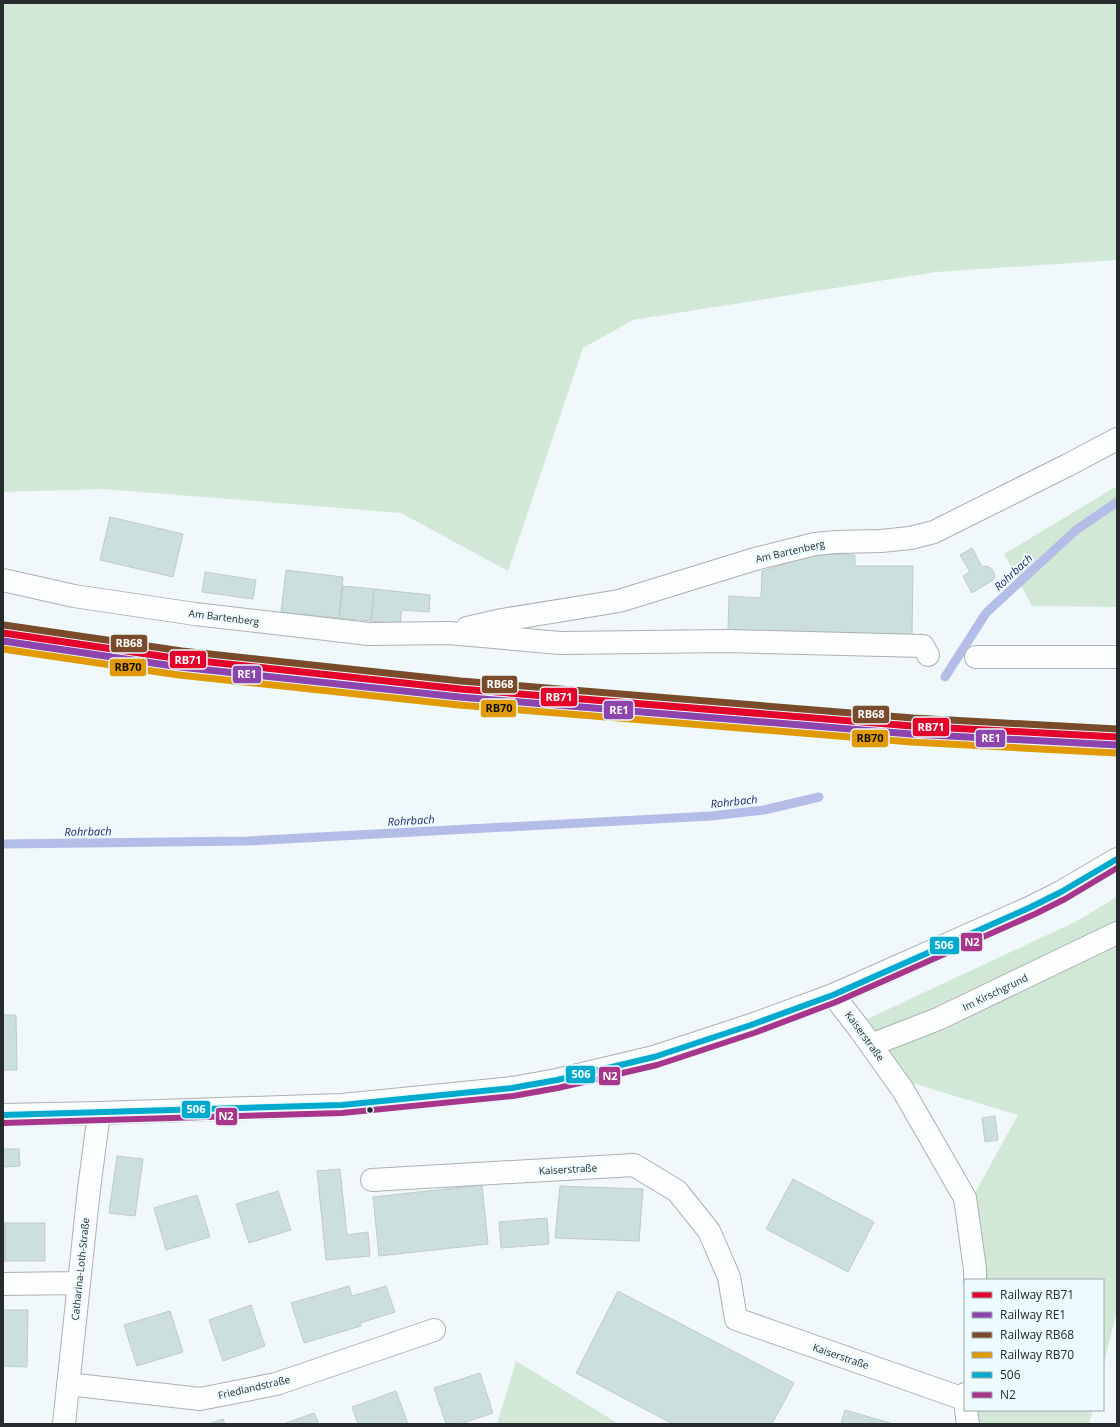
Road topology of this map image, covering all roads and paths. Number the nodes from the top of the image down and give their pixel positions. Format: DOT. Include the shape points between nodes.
graph roads {
  1 [pos="1117,439"];
  2 [pos="3,580"];
  3 [pos="448,633"];
  4 [pos="928,655"];
  5 [pos="976,657"];
  6 [pos="1117,657"];
  7 [pos="1117,859"];
  8 [pos="1117,933"];
  9 [pos="833,995"];
  10 [pos="871,1045"];
  11 [pos="99,1113"];
  12 [pos="3,1115"];
  13 [pos="372,1180"];
  14 [pos="975,1279"];
  15 [pos="79,1283"];
  16 [pos="3,1284"];
  17 [pos="434,1330"];
  18 [pos="68,1384"];
  19 [pos="964,1402"];
  20 [pos="966,1411"];
  21 [pos="64,1424"];
  22 [pos="968,1424"];
  1 -- 3 [label="street, Am Bartenberg" via="934,532 881,541 815,544 755,559 619,601 502,620"];
  2 -- 3 [label="street, Am Bartenberg" via="74,596 211,616 369,634"];
  3 -- 4 [label="street, Am Bartenberg" via="560,643 728,642 923,646"];
  5 -- 6 [label="street"];
  7 -- 9 [label="street" via="1031,907"];
  8 -- 10 [label="street, Im Kirschgrund" via="938,1019"];
  9 -- 10 [label="street, Kaiserstraße"];
  9 -- 11 [label="street" via="654,1057 512,1088 342,1105"];
  10 -- 14 [label="street, Kaiserstraße" via="903,1090 965,1198"];
  11 -- 12 [label="street"];
  11 -- 15 [label="street, Catharina-Loth-Straße"];
  13 -- 19 [label="street, Kaiserstraße" via="634,1165 677,1191 708,1232 729,1277 736,1319"];
  15 -- 16 [label="street"];
  15 -- 18 [label="street, Catharina-Loth-Straße"];
  17 -- 18 [label="street, Friedlandstraße" via="276,1384 200,1399"];
  18 -- 21 [label="street, Catharina-Loth-Straße"];
  20 -- 22 [label="street"];
}
